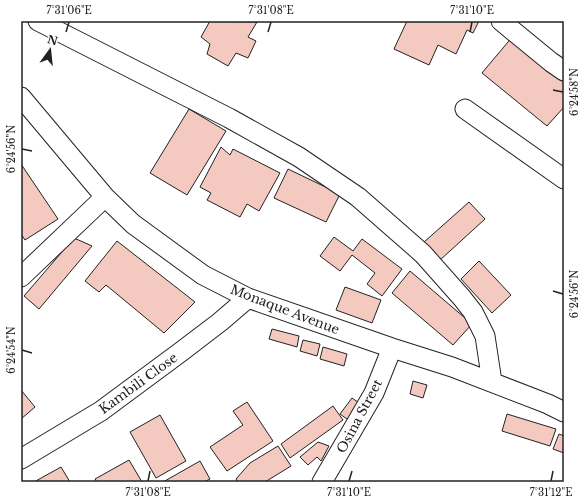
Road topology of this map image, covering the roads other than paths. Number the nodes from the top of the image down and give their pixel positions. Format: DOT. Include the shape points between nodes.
graph roads {
  1 [pos="38,21"];
  2 [pos="501,21"];
  3 [pos="564,71"];
  4 [pos="21,97"];
  5 [pos="465,109"];
  6 [pos="564,179"];
  7 [pos="105,198"];
  8 [pos="21,277"];
  9 [pos="248,298"];
  10 [pos="392,348"];
  11 [pos="492,382"];
  12 [pos="564,412"];
  13 [pos="21,459"];
  14 [pos="322,482"];
  1 -- 11 [label="street" via="229,118 299,157 358,197 422,254 473,312 485,336"];
  2 -- 3 [label="street"];
  4 -- 7 [label="street, Monaque Avenue"];
  5 -- 6 [label="street"];
  7 -- 8 [label="street"];
  7 -- 9 [label="street, Monaque Avenue" via="133,224 198,271"];
  9 -- 10 [label="street, Monaque Avenue"];
  9 -- 13 [label="street, Kambili Close" via="101,411"];
  10 -- 11 [label="street, Monaque Avenue"];
  10 -- 14 [label="street, Osina Street" via="374,393"];
  11 -- 12 [label="street, Monaque Avenue"];
}
